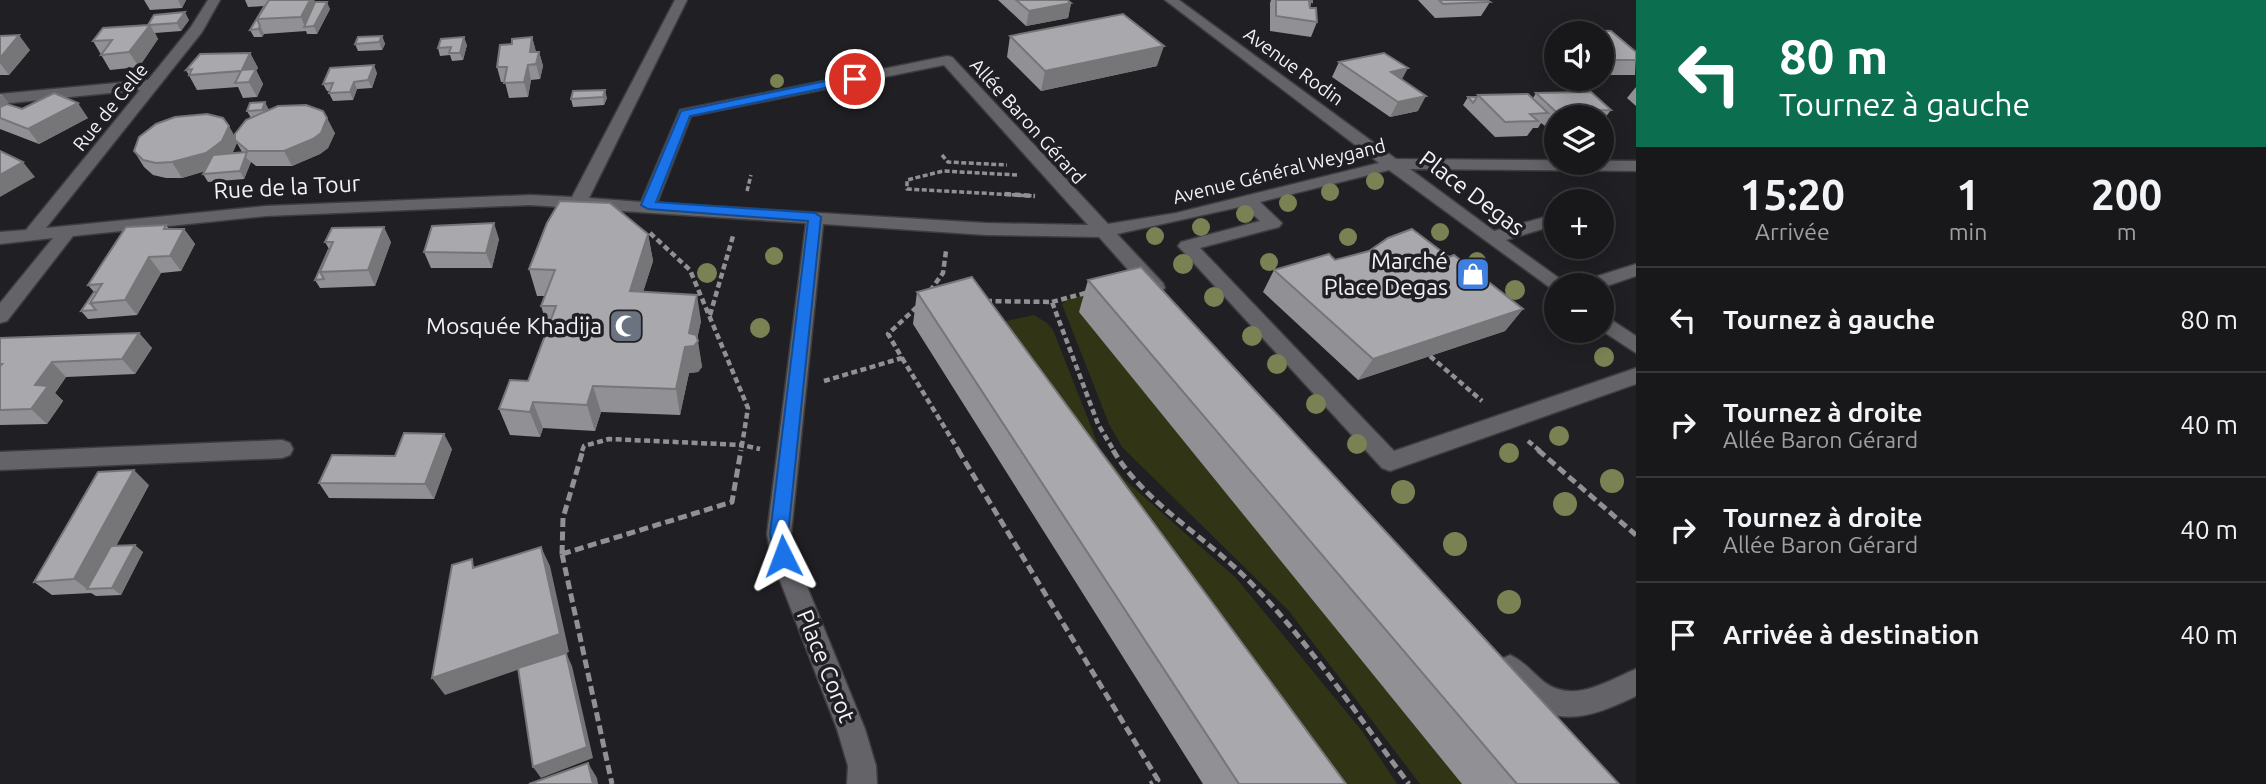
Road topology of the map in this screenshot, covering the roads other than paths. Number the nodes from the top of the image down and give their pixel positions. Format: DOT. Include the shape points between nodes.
graph roads {
  1 [pos="214,0"];
  2 [pos="681,0"];
  3 [pos="1175,1"];
  4 [pos="153,84"];
  5 [pos="0,99"];
  6 [pos="1393,164"];
  7 [pos="1636,166"];
  8 [pos="1247,200"];
  9 [pos="579,201"];
  10 [pos="648,205"];
  11 [pos="815,217"];
  12 [pos="1544,223"];
  13 [pos="1102,230"];
  14 [pos="68,231"];
  15 [pos="31,234"];
  16 [pos="0,238"];
  17 [pos="1491,238"];
  18 [pos="1636,270"];
  19 [pos="1544,277"];
  20 [pos="1614,277"];
  21 [pos="1172,305"];
  22 [pos="0,316"];
  23 [pos="1614,330"];
  24 [pos="1636,346"];
  25 [pos="1636,376"];
  26 [pos="282,449"];
  27 [pos="0,461"];
  28 [pos="1494,651"];
  29 [pos="1636,682"];
  30 [pos="862,784"];
  1 -- 4 [label="street, Rue de Celle"];
  2 -- 9 [label="street"];
  3 -- 6 [label="street, Avenue Rodin"];
  4 -- 5 [label="street"];
  4 -- 15 [label="street, Rue de Celle"];
  6 -- 7 [label="street, Avenue Général Weygand"];
  6 -- 8 [label="street, Avenue Général Weygand"];
  6 -- 17 [label="street, Place Degas"];
  8 -- 13 [label="street, Avenue Général Weygand"];
  8 -- 25 [label="street" via="1273,223 1187,246 1390,462"];
  9 -- 10 [label="street, Rue de la Tour"];
  9 -- 14 [label="street, Rue de la Tour" via="489,200 266,211"];
  10 -- 11 [label="street, Rue de la Tour"];
  10 -- 13 [label="street, Allée Baron Gérard" via="685,113 947,60"];
  11 -- 13 [label="street, Avenue Général Weygand" via="1012,230"];
  11 -- 30 [label="street, Place Corot" via="779,534 783,556 851,729 863,766"];
  12 -- 17 [label="street"];
  13 -- 21 [label="street"];
  14 -- 15 [label="street, Rue de la Tour"];
  14 -- 22 [label="street"];
  15 -- 16 [label="street, Rue de la Tour"];
  17 -- 19 [label="street, Place Degas"];
  18 -- 20 [label="street"];
  23 -- 24 [label="street"];
  26 -- 27 [label="street"];
  28 -- 29 [label="street" via="1540,695 1572,708"];
}
